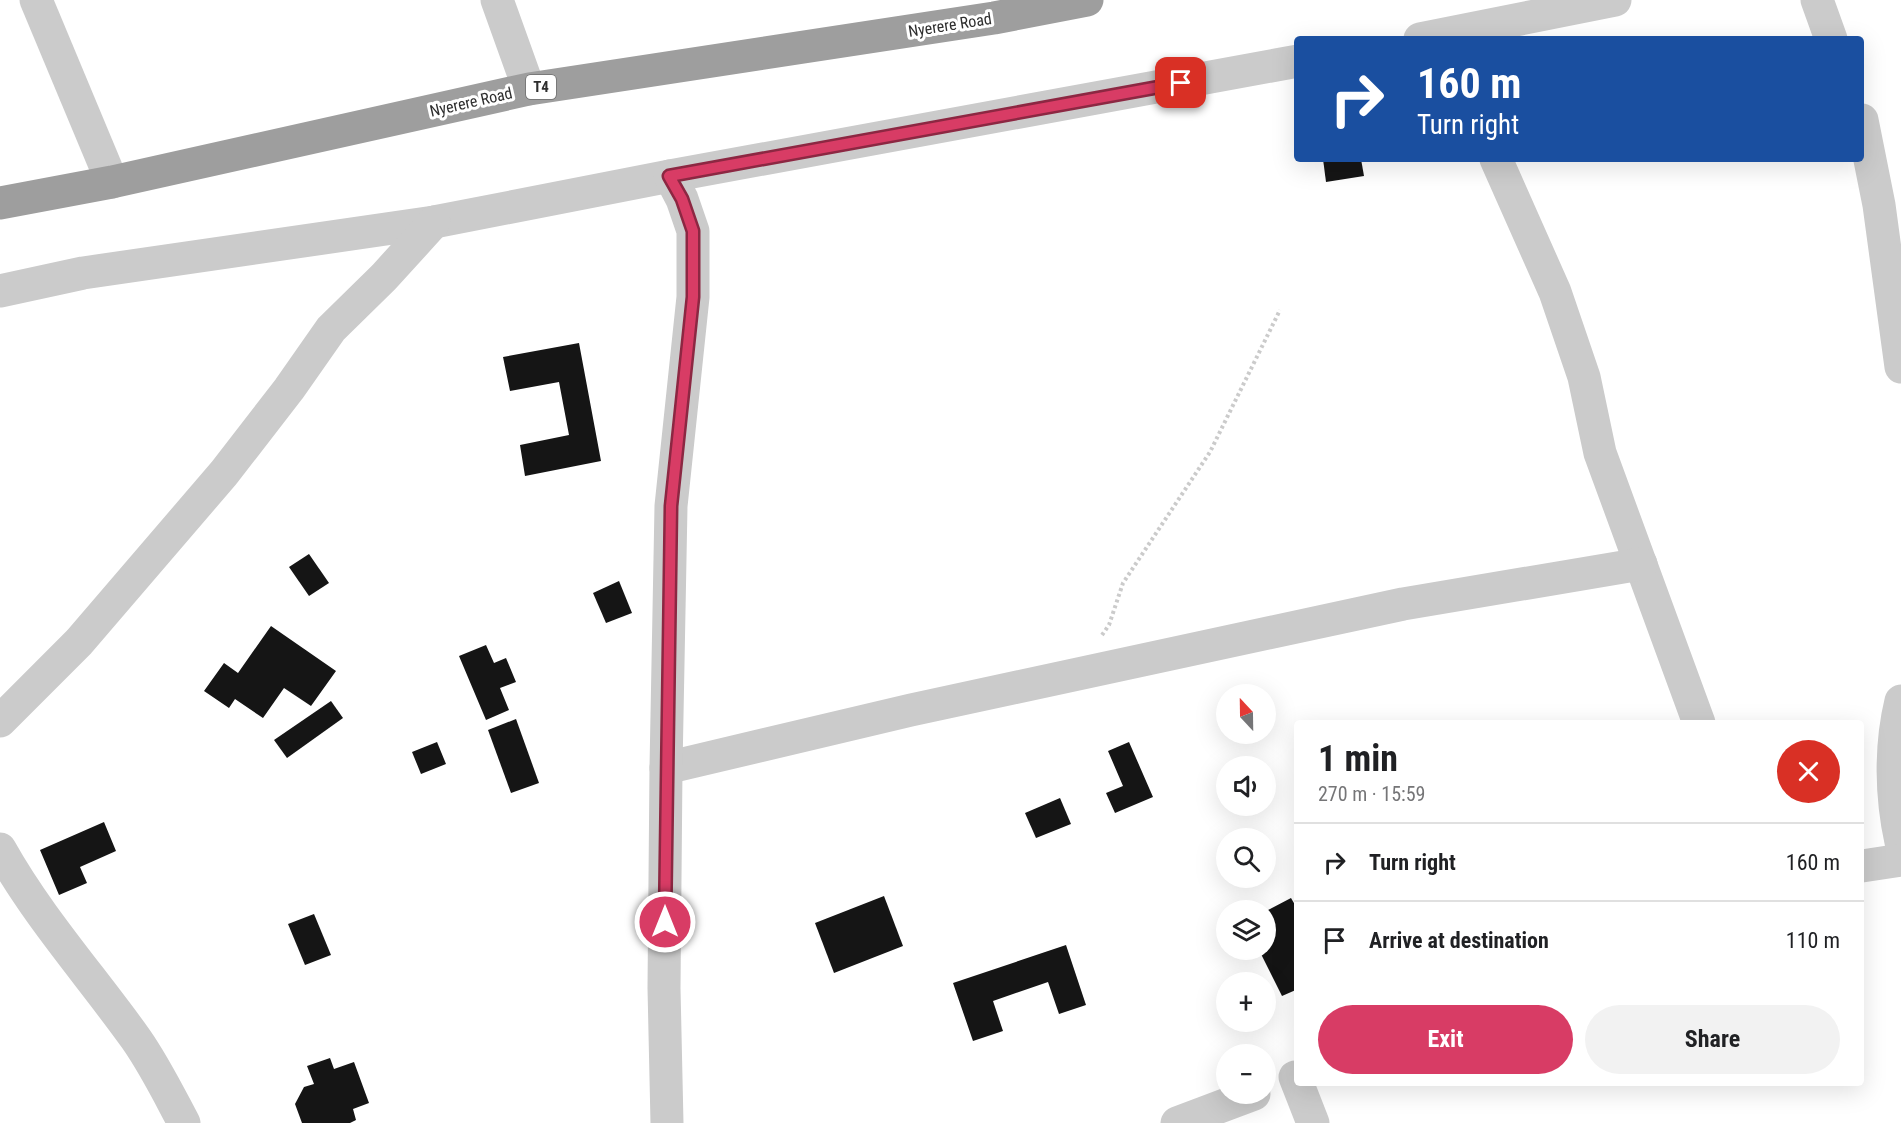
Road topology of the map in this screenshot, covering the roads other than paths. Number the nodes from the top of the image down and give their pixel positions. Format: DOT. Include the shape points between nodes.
graph roads {
  1 [pos="36,0"];
  2 [pos="497,0"];
  3 [pos="1087,0"];
  4 [pos="1615,0"];
  5 [pos="1817,0"];
  6 [pos="992,9"];
  7 [pos="1444,36"];
  8 [pos="1830,36"];
  9 [pos="1294,62"];
  10 [pos="529,89"];
  11 [pos="1864,130"];
  12 [pos="1497,162"];
  13 [pos="669,176"];
  14 [pos="112,182"];
  15 [pos="0,203"];
  16 [pos="434,222"];
  17 [pos="0,291"];
  18 [pos="1901,367"];
  19 [pos="1641,564"];
  20 [pos="1901,700"];
  21 [pos="1698,720"];
  22 [pos="0,721"];
  23 [pos="666,768"];
  24 [pos="1901,842"];
  25 [pos="0,849"];
  26 [pos="1901,860"];
  27 [pos="1864,866"];
  28 [pos="1286,1081"];
  29 [pos="1227,1104"];
  30 [pos="184,1123"];
  31 [pos="667,1123"];
  32 [pos="1177,1123"];
  33 [pos="1313,1123"];
  1 -- 14 [label="street"];
  2 -- 10 [label="street"];
  3 -- 6 [label="highway, Nyerere Road / T4"];
  4 -- 7 [label="street"];
  5 -- 8 [label="street"];
  6 -- 10 [label="highway, Nyerere Road / T4"];
  9 -- 13 [label="street"];
  10 -- 14 [label="highway, Nyerere Road / T4"];
  11 -- 18 [label="street" via="1879,205"];
  12 -- 19 [label="street" via="1555,292 1584,377 1600,453"];
  13 -- 16 [label="street"];
  13 -- 23 [label="street" via="693,231 693,297 671,506"];
  14 -- 15 [label="highway, Nyerere Road / T4"];
  16 -- 17 [label="street" via="83,273"];
  16 -- 22 [label="street" via="331,329 224,473 80,642"];
  19 -- 21 [label="street"];
  19 -- 23 [label="street" via="1403,604 911,710"];
  20 -- 24 [label="street" via="1893,759 1895,814"];
  23 -- 31 [label="street"];
  25 -- 30 [label="street" via="137,1040"];
  26 -- 27 [label="street"];
  28 -- 33 [label="street"];
  29 -- 32 [label="street"];
}
